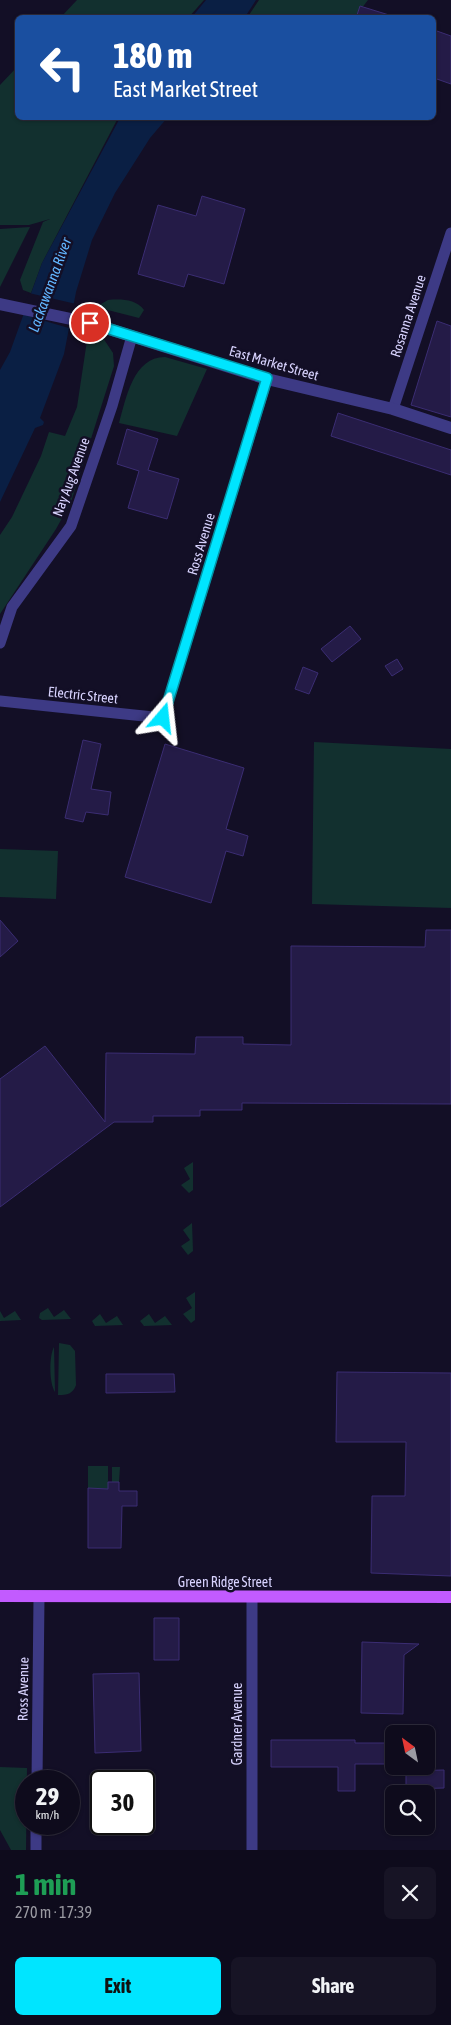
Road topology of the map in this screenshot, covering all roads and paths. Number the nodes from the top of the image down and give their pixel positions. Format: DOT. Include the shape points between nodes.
graph roads {
  1 [pos="451,233"];
  2 [pos="0,304"];
  3 [pos="132,336"];
  4 [pos="267,378"];
  5 [pos="393,409"];
  6 [pos="451,428"];
  7 [pos="0,644"];
  8 [pos="0,701"];
  9 [pos="163,718"];
  10 [pos="0,1596"];
  11 [pos="252,1597"];
  12 [pos="451,1597"];
  13 [pos="39,1598"];
  14 [pos="36,1770"];
  15 [pos="36,1835"];
  16 [pos="36,1850"];
  17 [pos="252,1850"];
  1 -- 5 [label="street, Rosanna Avenue"];
  2 -- 3 [label="street, East Market Street" via="90,323"];
  3 -- 4 [label="street, East Market Street"];
  3 -- 7 [label="street, Nay Aug Avenue" via="71,526 12,607"];
  4 -- 5 [label="street, East Market Street"];
  4 -- 9 [label="street, Ross Avenue"];
  5 -- 6 [label="street, East Market Street"];
  8 -- 9 [label="street, Electric Street"];
  10 -- 13 [label="main road, Green Ridge Street"];
  11 -- 12 [label="main road, Green Ridge Street"];
  11 -- 13 [label="main road, Green Ridge Street"];
  11 -- 17 [label="street, Gardner Avenue"];
  13 -- 14 [label="street, Ross Avenue"];
  15 -- 16 [label="street"];
}
